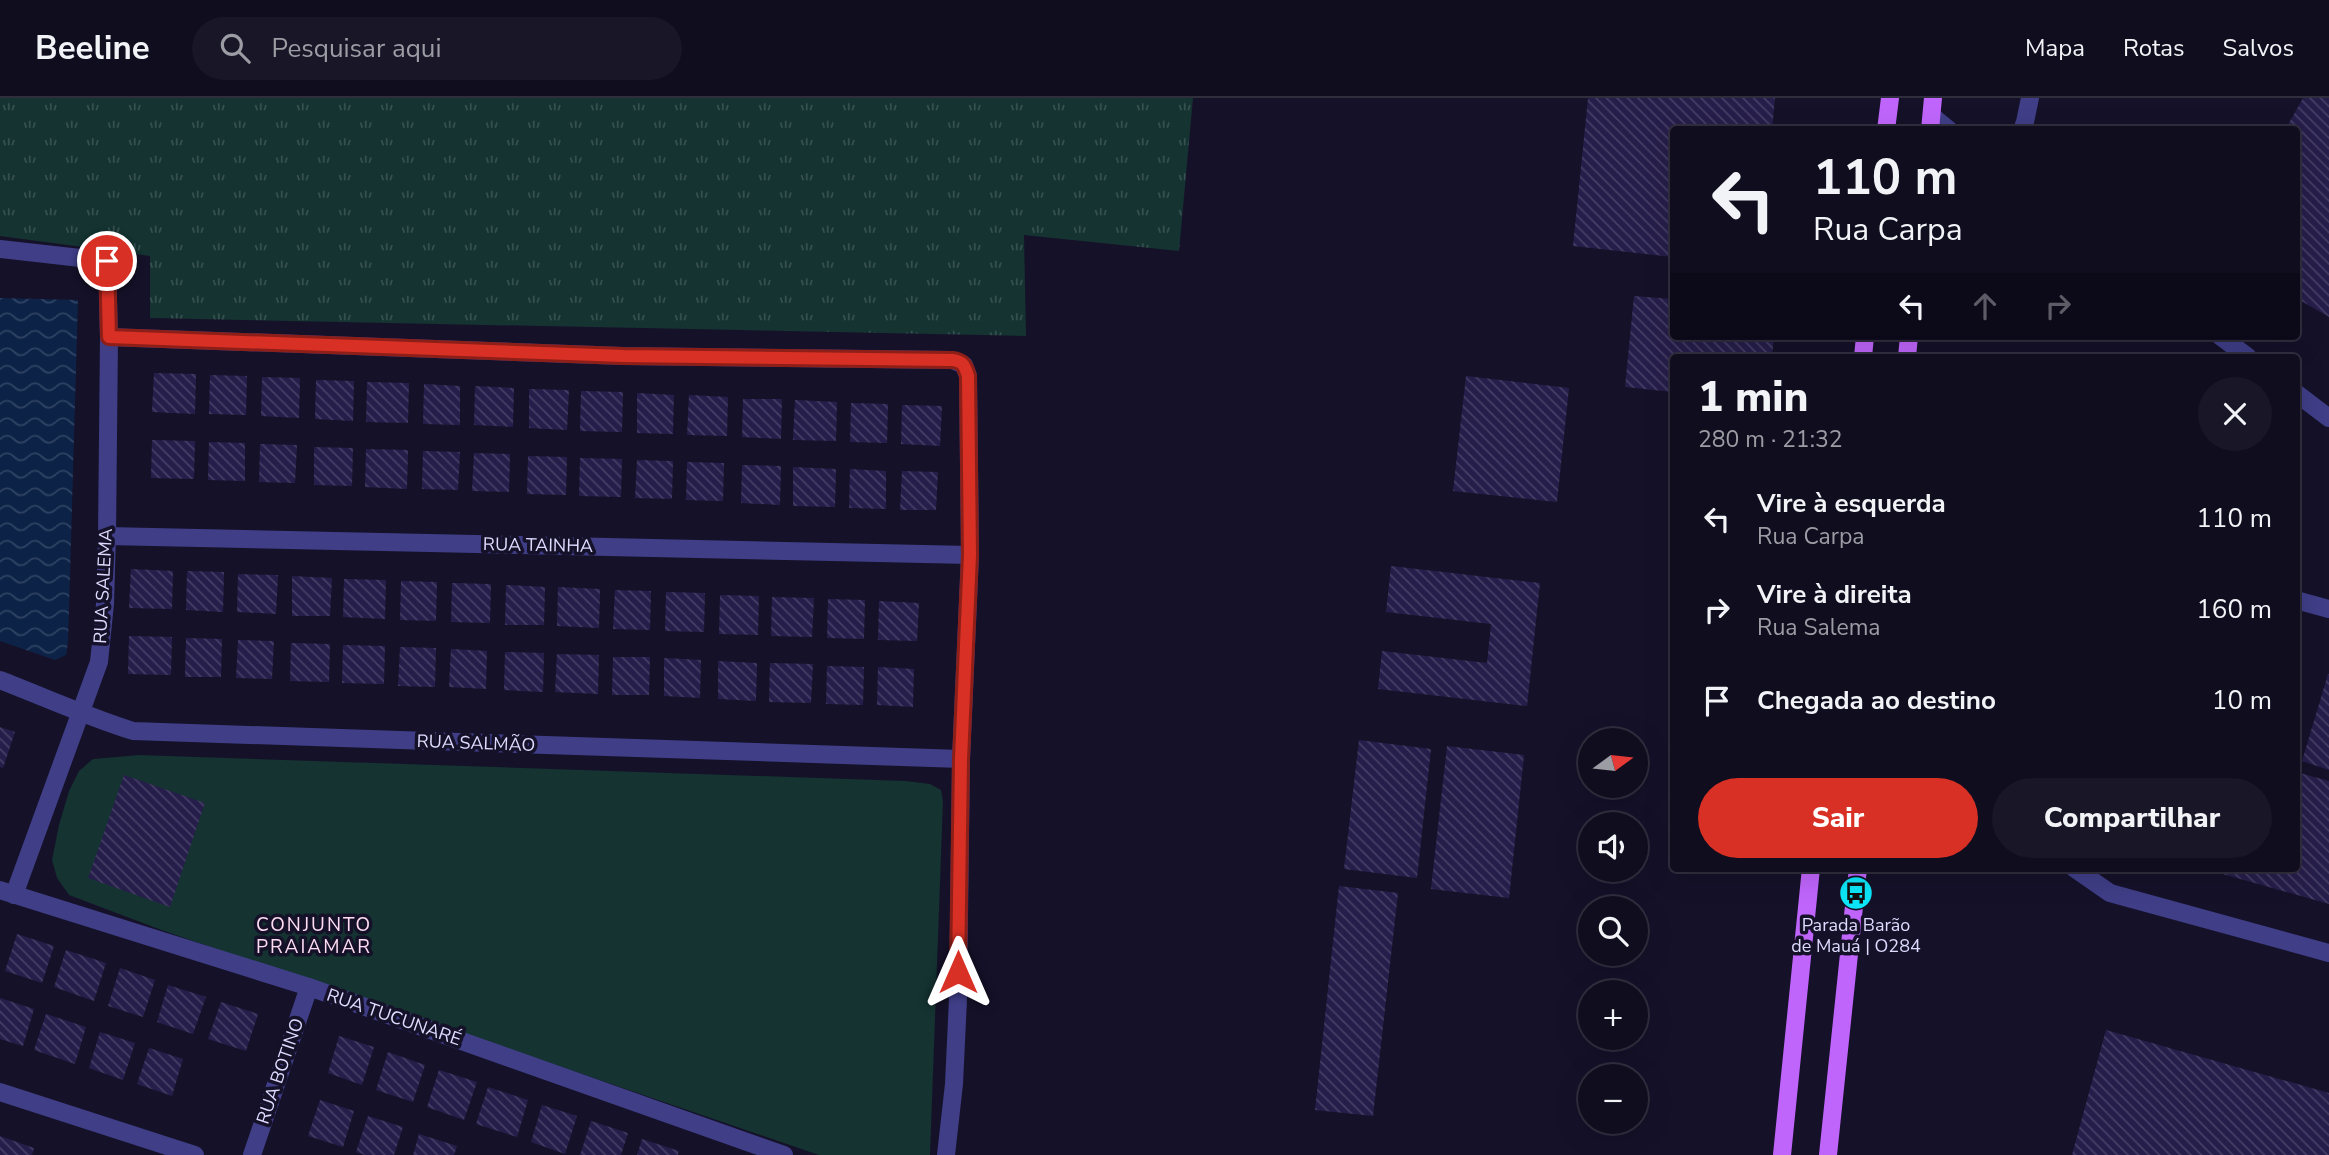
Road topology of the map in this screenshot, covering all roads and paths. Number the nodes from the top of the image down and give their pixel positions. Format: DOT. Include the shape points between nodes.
graph roads {
  1 [pos="1890,98"];
  2 [pos="2030,98"];
  3 [pos="1886,126"];
  4 [pos="2024,126"];
  5 [pos="0,250"];
  6 [pos="109,337"];
  7 [pos="2225,340"];
  8 [pos="2244,354"];
  9 [pos="2300,396"];
  10 [pos="2329,418"];
  11 [pos="107,536"];
  12 [pos="970,555"];
  13 [pos="2300,601"];
  14 [pos="2329,609"];
  15 [pos="0,680"];
  16 [pos="80,711"];
  17 [pos="961,759"];
  18 [pos="1811,872"];
  19 [pos="1858,872"];
  20 [pos="2080,872"];
  21 [pos="7,893"];
  22 [pos="2329,953"];
  23 [pos="309,987"];
  24 [pos="0,1092"];
  25 [pos="195,1155"];
  26 [pos="252,1155"];
  27 [pos="784,1155"];
  28 [pos="946,1155"];
  29 [pos="1782,1155"];
  30 [pos="1828,1155"];
  1 -- 3 [label="main road"];
  2 -- 4 [label="street"];
  5 -- 6 [label="street, RUA SALEMA" via="107,261"];
  6 -- 11 [label="street, RUA SALEMA"];
  6 -- 12 [label="street" via="623,356 961,362 968,376"];
  7 -- 8 [label="street"];
  9 -- 10 [label="street"];
  11 -- 12 [label="street, RUA TAINHA"];
  11 -- 16 [label="street, RUA SALEMA" via="99,662"];
  12 -- 17 [label="street"];
  13 -- 14 [label="street"];
  15 -- 16 [label="street, RUA SALMÃO"];
  16 -- 17 [label="street, RUA SALMÃO" via="133,731"];
  16 -- 21 [label="street, RUA SALEMA"];
  17 -- 28 [label="street" via="958,999"];
  18 -- 29 [label="main road"];
  19 -- 30 [label="main road"];
  20 -- 22 [label="street" via="2110,892"];
  21 -- 23 [label="street, RUA TUCUNARÉ"];
  23 -- 26 [label="street, RUA BOTINO"];
  23 -- 27 [label="street, RUA TUCUNARÉ"];
  24 -- 25 [label="street"];
}
